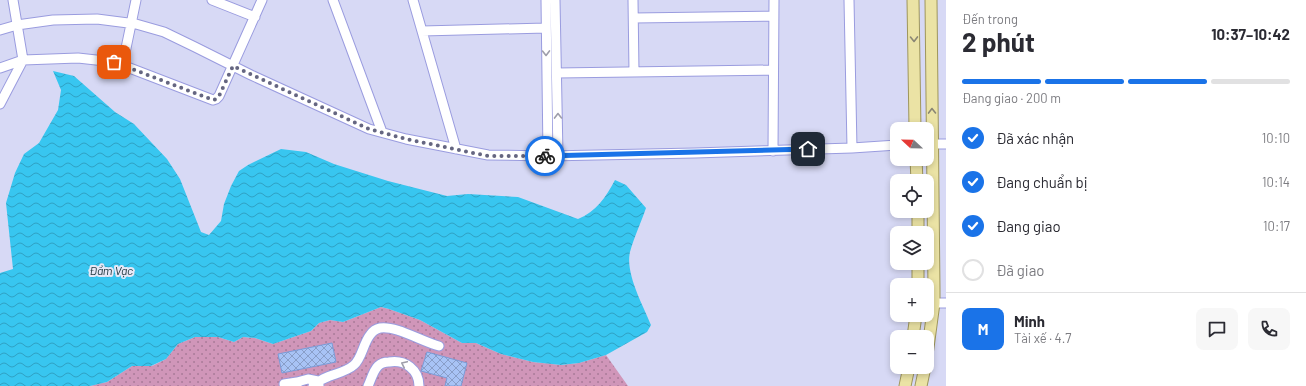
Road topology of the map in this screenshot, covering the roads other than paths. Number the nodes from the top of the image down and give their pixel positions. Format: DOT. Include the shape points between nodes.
graph roads {
  1 [pos="13,0"];
  2 [pos="136,0"];
  3 [pos="212,0"];
  4 [pos="260,0"];
  5 [pos="333,0"];
  6 [pos="413,0"];
  7 [pos="546,0"];
  8 [pos="555,0"];
  9 [pos="633,0"];
  10 [pos="774,0"];
  11 [pos="849,0"];
  12 [pos="913,0"];
  13 [pos="931,0"];
  14 [pos="773,16"];
  15 [pos="255,17"];
  16 [pos="634,18"];
  17 [pos="131,24"];
  18 [pos="17,26"];
  19 [pos="546,28"];
  20 [pos="0,30"];
  21 [pos="422,31"];
  22 [pos="125,54"];
  23 [pos="23,60"];
  24 [pos="233,66"];
  25 [pos="0,68"];
  26 [pos="773,70"];
  27 [pos="634,72"];
  28 [pos="557,73"];
  29 [pos="0,104"];
  30 [pos="915,122"];
  31 [pos="930,122"];
  32 [pos="382,132"];
  33 [pos="934,144"];
  34 [pos="946,144"];
  35 [pos="890,145"];
  36 [pos="852,148"];
  37 [pos="456,149"];
  38 [pos="773,150"];
  39 [pos="558,155"];
  40 [pos="548,156"];
  41 [pos="930,166"];
  42 [pos="931,278"];
  43 [pos="934,302"];
  44 [pos="946,303"];
  45 [pos="439,346"];
  46 [pos="908,374"];
  47 [pos="924,374"];
  48 [pos="284,384"];
  49 [pos="297,384"];
  50 [pos="317,384"];
  51 [pos="368,386"];
  52 [pos="419,386"];
  53 [pos="905,386"];
  54 [pos="921,386"];
  1 -- 18 [label="street"];
  2 -- 17 [label="street"];
  3 -- 15 [label="street"];
  4 -- 15 [label="street"];
  5 -- 32 [label="street"];
  6 -- 21 [label="street"];
  7 -- 19 [label="street"];
  8 -- 28 [label="street"];
  9 -- 16 [label="street"];
  10 -- 14 [label="street"];
  11 -- 36 [label="street"];
  12 -- 30 [label="main road, one-way"];
  31 -- 13 [label="main road, one-way"];
  14 -- 16 [label="street"];
  14 -- 26 [label="street"];
  15 -- 24 [label="street"];
  16 -- 27 [label="street"];
  17 -- 18 [label="street" via="97,19 53,20"];
  17 -- 22 [label="street"];
  17 -- 24 [label="street" via="164,32"];
  18 -- 20 [label="street"];
  18 -- 23 [label="street"];
  19 -- 21 [label="street"];
  19 -- 40 [label="street, one-way"];
  21 -- 37 [label="street"];
  23 -- 24 [label="street" via="78,58 114,62 213,100 219,96"];
  23 -- 25 [label="street"];
  23 -- 29 [label="street"];
  24 -- 32 [label="street" via="369,129"];
  26 -- 27 [label="street"];
  26 -- 38 [label="street"];
  27 -- 28 [label="street"];
  39 -- 28 [label="street, one-way"];
  32 -- 37 [label="street"];
  33 -- 34 [label="street"];
  35 -- 36 [label="street"];
  36 -- 38 [label="street"];
  37 -- 40 [label="street" via="488,156"];
  38 -- 39 [label="street"];
  39 -- 40 [label="street"];
  41 -- 42 [label="main road"];
  43 -- 44 [label="street"];
  45 -- 50 [label="street" via="388,328 380,328 370,334 352,367"];
  46 -- 53 [label="main road"];
  47 -- 54 [label="main road"];
  48 -- 49 [label="street"];
  49 -- 50 [label="street" via="308,379"];
  52 -- 51 [label="street, one-way" via="414,370 396,360 382,363 377,367"];
}
